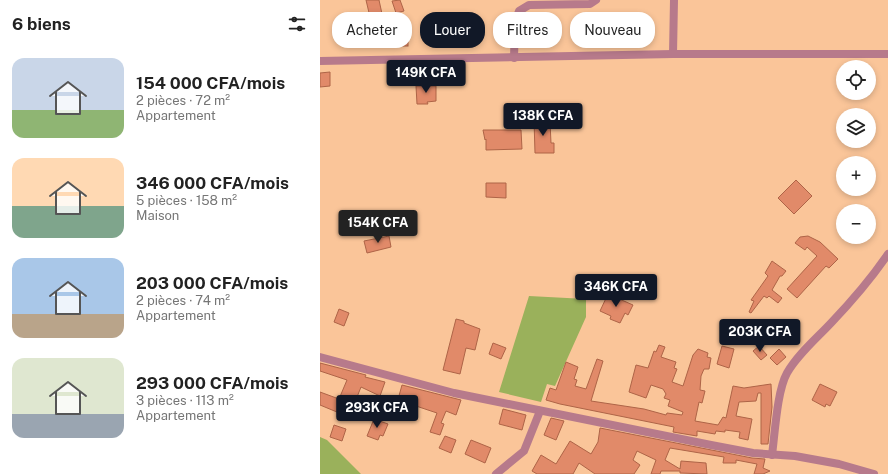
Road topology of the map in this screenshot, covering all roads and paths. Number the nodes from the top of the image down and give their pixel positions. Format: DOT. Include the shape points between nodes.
graph roads {
  1 [pos="596,0"];
  2 [pos="674,0"];
  3 [pos="673,54"];
  4 [pos="888,54"];
  5 [pos="514,58"];
  6 [pos="320,61"];
  7 [pos="888,254"];
  8 [pos="320,356"];
  9 [pos="540,411"];
  10 [pos="772,454"];
  11 [pos="496,474"];
  12 [pos="874,474"];
  1 -- 5 [label="street" via="590,4 529,5 519,11 515,22"];
  2 -- 3 [label="street"];
  3 -- 4 [label="street"];
  3 -- 5 [label="street"];
  5 -- 6 [label="street"];
  7 -- 10 [label="street" via="876,273 806,349 787,374"];
  8 -- 9 [label="street" via="454,393"];
  9 -- 10 [label="street" via="711,445"];
  9 -- 11 [label="street" via="524,451"];
  10 -- 12 [label="street" via="839,464"];
}
